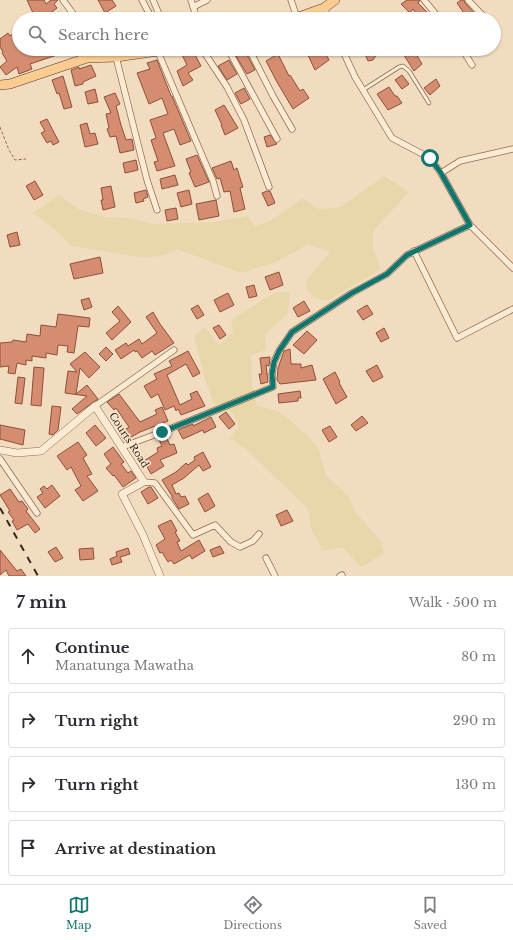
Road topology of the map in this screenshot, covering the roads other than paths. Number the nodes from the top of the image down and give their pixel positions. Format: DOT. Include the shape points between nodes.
graph roads {
  1 [pos="63,0"];
  2 [pos="142,0"];
  3 [pos="153,0"];
  4 [pos="191,0"];
  5 [pos="207,0"];
  6 [pos="291,0"];
  7 [pos="335,0"];
  8 [pos="424,0"];
  9 [pos="468,0"];
  10 [pos="193,7"];
  11 [pos="324,8"];
  12 [pos="72,12"];
  13 [pos="148,12"];
  14 [pos="158,12"];
  15 [pos="195,12"];
  16 [pos="294,12"];
  17 [pos="312,12"];
  18 [pos="326,12"];
  19 [pos="434,12"];
  20 [pos="479,12"];
  21 [pos="124,56"];
  22 [pos="160,56"];
  23 [pos="207,56"];
  24 [pos="232,56"];
  25 [pos="253,56"];
  26 [pos="346,56"];
  27 [pos="466,56"];
  28 [pos="116,57"];
  29 [pos="87,58"];
  30 [pos="472,65"];
  31 [pos="0,85"];
  32 [pos="363,90"];
  33 [pos="429,103"];
  34 [pos="292,128"];
  35 [pos="277,139"];
  36 [pos="513,149"];
  37 [pos="441,173"];
  38 [pos="269,187"];
  39 [pos="217,196"];
  40 [pos="158,210"];
  41 [pos="470,225"];
  42 [pos="414,251"];
  43 [pos="513,268"];
  44 [pos="513,309"];
  45 [pos="174,350"];
  46 [pos="95,406"];
  47 [pos="122,447"];
  48 [pos="0,450"];
  49 [pos="0,459"];
  50 [pos="144,482"];
  51 [pos="37,513"];
  52 [pos="259,534"];
  53 [pos="266,558"];
  54 [pos="160,576"];
  55 [pos="275,576"];
  1 -- 12 [label="street"];
  2 -- 13 [label="street"];
  3 -- 14 [label="street"];
  4 -- 10 [label="street"];
  5 -- 10 [label="street"];
  6 -- 16 [label="street"];
  7 -- 11 [label="main road"];
  8 -- 19 [label="street"];
  9 -- 20 [label="street"];
  10 -- 15 [label="street"];
  11 -- 17 [label="main road"];
  11 -- 18 [label="street"];
  21 -- 28 [label="main road"];
  22 -- 39 [label="street"];
  23 -- 38 [label="street" via="244,120"];
  24 -- 35 [label="street"];
  25 -- 34 [label="street"];
  26 -- 32 [label="street"];
  27 -- 30 [label="street"];
  28 -- 29 [label="main road"];
  28 -- 40 [label="street" via="147,180"];
  29 -- 31 [label="main road" via="10,84"];
  32 -- 33 [label="lane" via="404,66"];
  32 -- 37 [label="street" via="392,138 430,158"];
  36 -- 37 [label="street" via="460,161"];
  37 -- 41 [label="street"];
  41 -- 42 [label="street"];
  41 -- 43 [label="street"];
  42 -- 44 [label="street" via="456,338"];
  42 -- 47 [label="street" via="387,274 352,293 292,332 274,362 273,387"];
  45 -- 46 [label="street"];
  46 -- 47 [label="street, Courts Road"];
  46 -- 48 [label="street" via="41,451 17,453"];
  47 -- 50 [label="street, Courts Road"];
  49 -- 51 [label="street"];
  50 -- 52 [label="street" via="155,483 193,535 215,525 231,542 240,547 253,541"];
  50 -- 54 [label="street, Courts Road" via="122,494"];
  53 -- 55 [label="street"];
}
